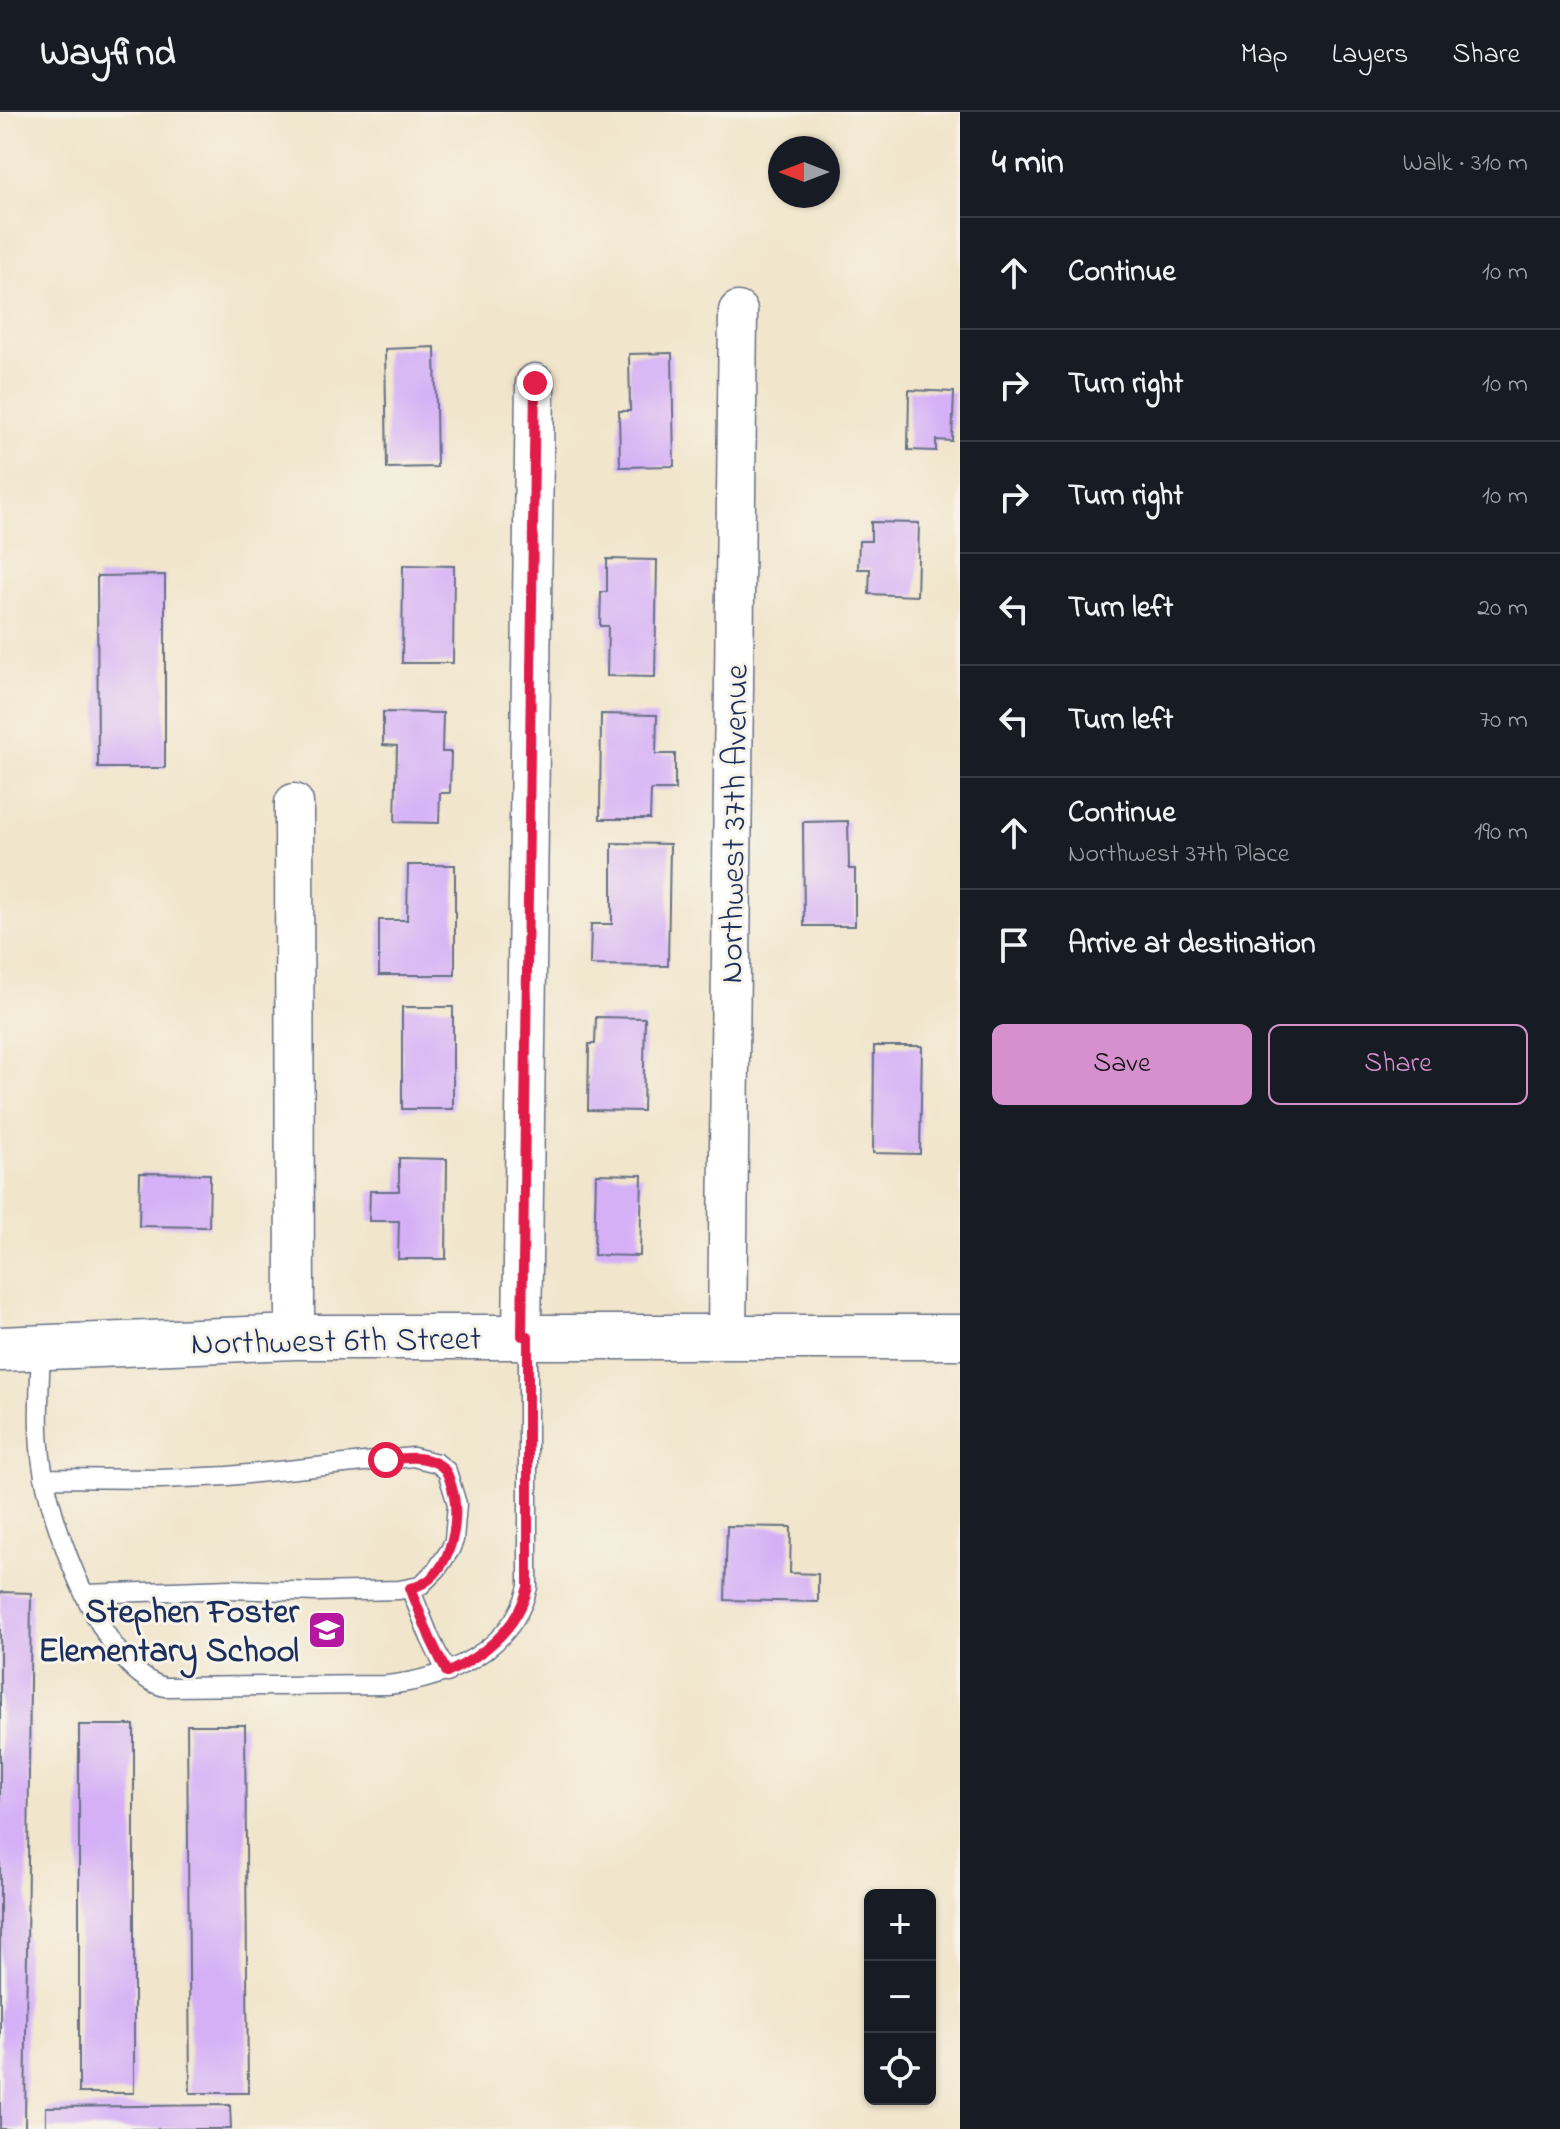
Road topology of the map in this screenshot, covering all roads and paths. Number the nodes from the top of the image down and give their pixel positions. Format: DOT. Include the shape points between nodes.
graph roads {
  1 [pos="738,311"];
  2 [pos="535,383"];
  3 [pos="294,803"];
  4 [pos="525,1336"];
  5 [pos="727,1336"];
  6 [pos="295,1337"];
  7 [pos="960,1337"];
  8 [pos="21,1347"];
  9 [pos="44,1478"];
  10 [pos="410,1588"];
  11 [pos="84,1594"];
  12 [pos="447,1673"];
  1 -- 5 [label="street, Northwest 37th Avenue"];
  2 -- 4 [label="street"];
  3 -- 6 [label="street"];
  4 -- 5 [label="main road, Northwest 6th Street"];
  4 -- 6 [label="main road, Northwest 6th Street"];
  4 -- 12 [label="lane" via="525,1600 493,1644"];
  5 -- 7 [label="main road, Northwest 6th Street"];
  6 -- 8 [label="main road, Northwest 6th Street"];
  8 -- 9 [label="lane"];
  9 -- 10 [label="lane" via="228,1476 413,1457 437,1463 447,1471 457,1504 454,1540 437,1569 420,1586"];
  9 -- 11 [label="lane" via="65,1553"];
  10 -- 11 [label="lane"];
  10 -- 12 [label="lane"];
  11 -- 12 [label="lane" via="125,1659 153,1684 165,1687 387,1685"];
}
